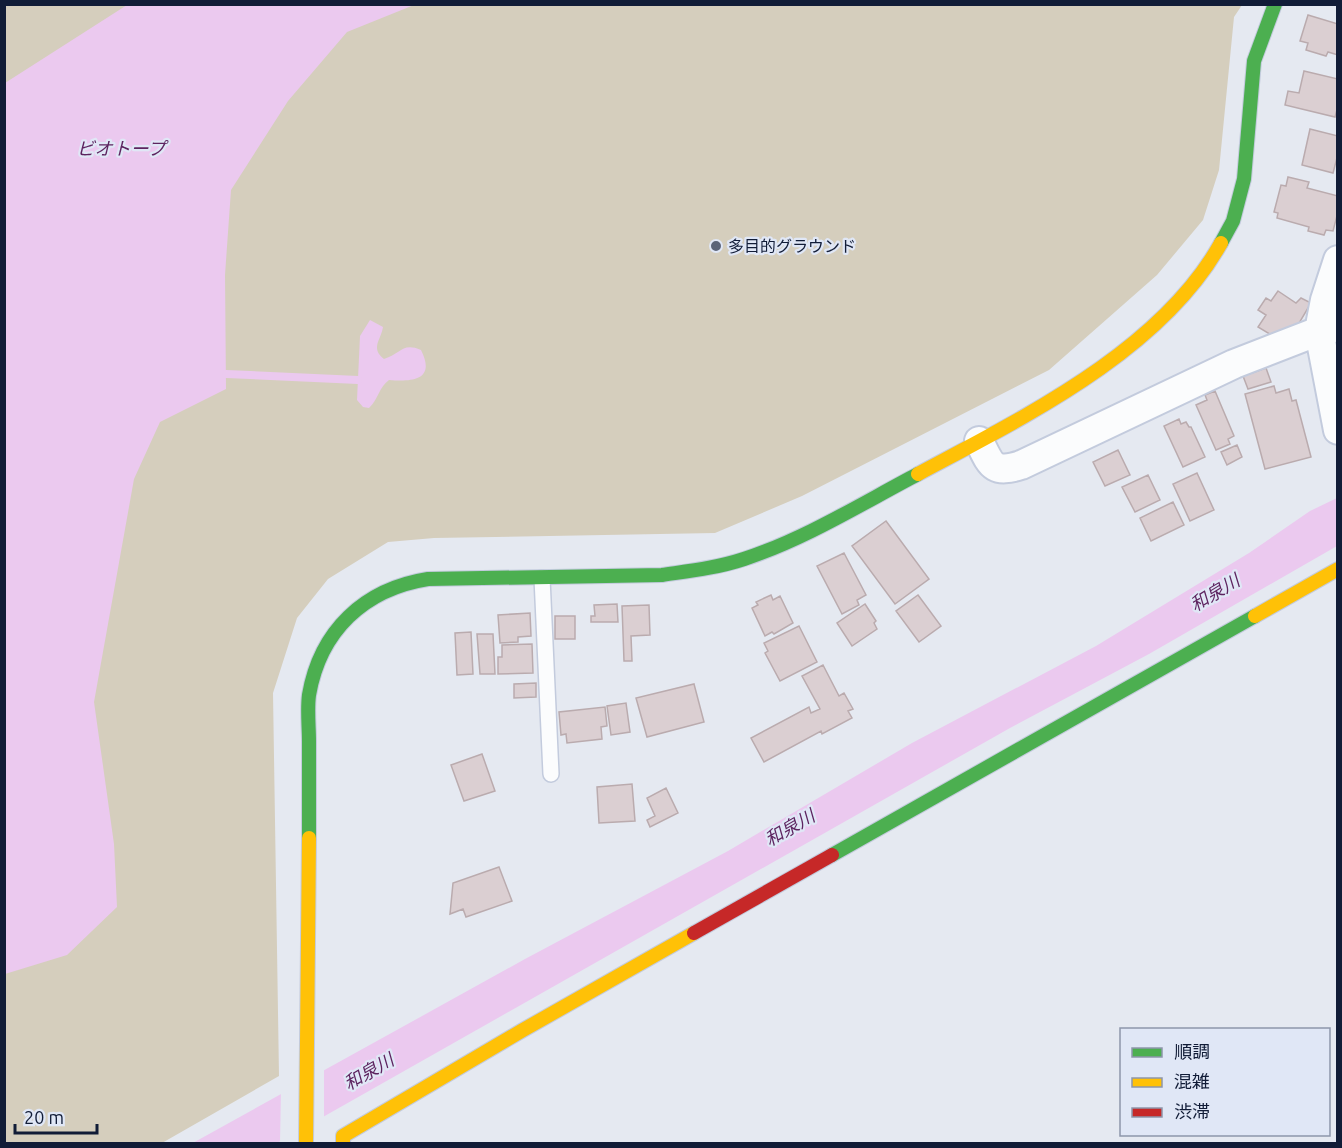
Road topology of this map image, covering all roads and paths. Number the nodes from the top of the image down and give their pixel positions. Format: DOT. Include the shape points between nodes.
graph roads {
  1 [pos="1275,4"];
  2 [pos="1338,260"];
  3 [pos="1328,329"];
  4 [pos="1338,430"];
  5 [pos="978,441"];
  6 [pos="1338,569"];
  7 [pos="542,578"];
  8 [pos="551,774"];
  9 [pos="306,1143"];
  10 [pos="343,1143"];
  1 -- 5 [label="street" via="1254,61 1239,201 1233,221 1207,268 1148,331 1092,375"];
  2 -- 3 [label="street" via="1325,300"];
  3 -- 4 [label="street"];
  3 -- 5 [label="street" via="1234,364 1007,470 994,466"];
  5 -- 7 [label="street" via="790,542 742,560 662,575"];
  6 -- 10 [label="street" via="523,1030 343,1137"];
  7 -- 8 [label="lane"];
  7 -- 9 [label="street" via="409,582 355,609 322,652 309,696"];
}
